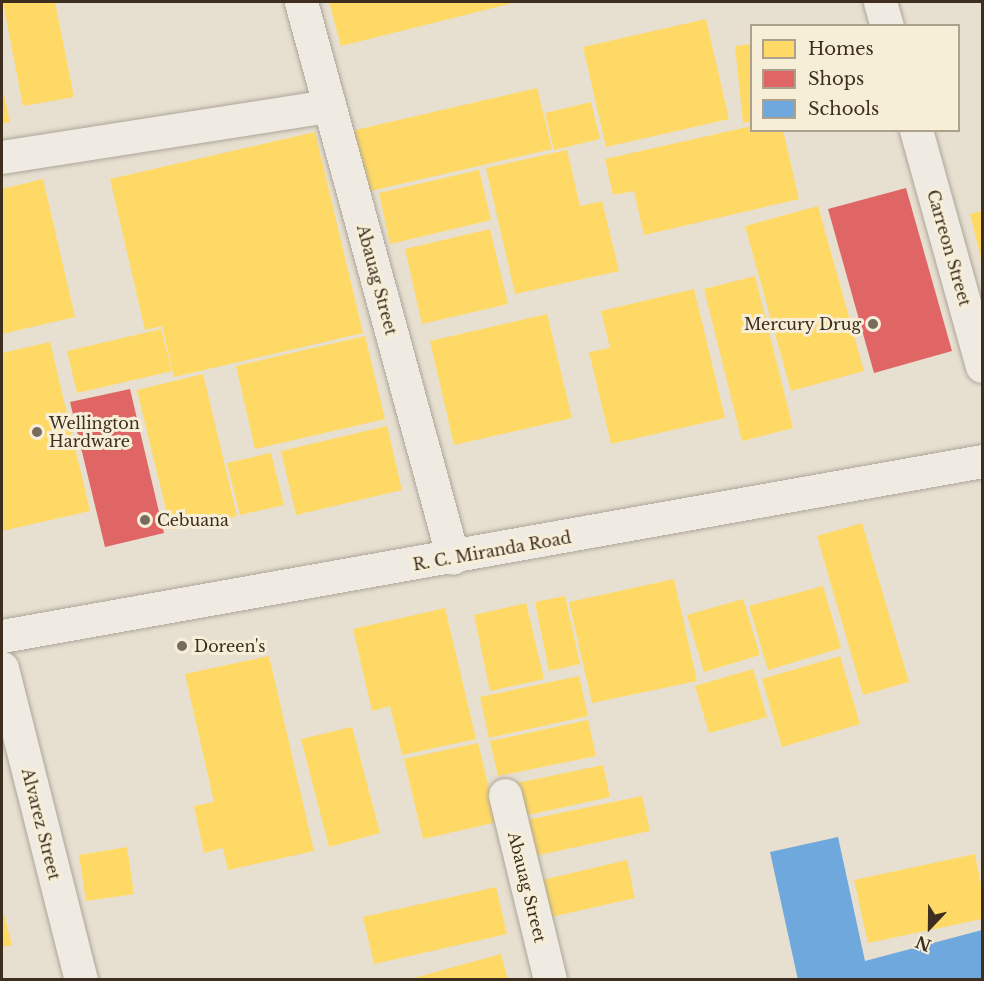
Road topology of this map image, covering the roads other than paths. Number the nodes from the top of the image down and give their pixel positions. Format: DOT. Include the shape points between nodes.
graph roads {
  1 [pos="301,2"];
  2 [pos="880,2"];
  3 [pos="886,24"];
  4 [pos="328,106"];
  5 [pos="917,132"];
  6 [pos="2,157"];
  7 [pos="982,366"];
  8 [pos="982,462"];
  9 [pos="453,558"];
  10 [pos="2,636"];
  11 [pos="2,669"];
  12 [pos="505,795"];
  13 [pos="81,980"];
  14 [pos="550,980"];
  1 -- 4 [label="street, Abauag Street"];
  2 -- 3 [label="street"];
  4 -- 6 [label="street"];
  4 -- 9 [label="street, Abauag Street"];
  5 -- 7 [label="street, Carreon Street"];
  8 -- 9 [label="street, R. C. Miranda Road"];
  9 -- 10 [label="street, R. C. Miranda Road"];
  11 -- 13 [label="street, Alvarez Street"];
  12 -- 14 [label="street, Abauag Street"];
}
